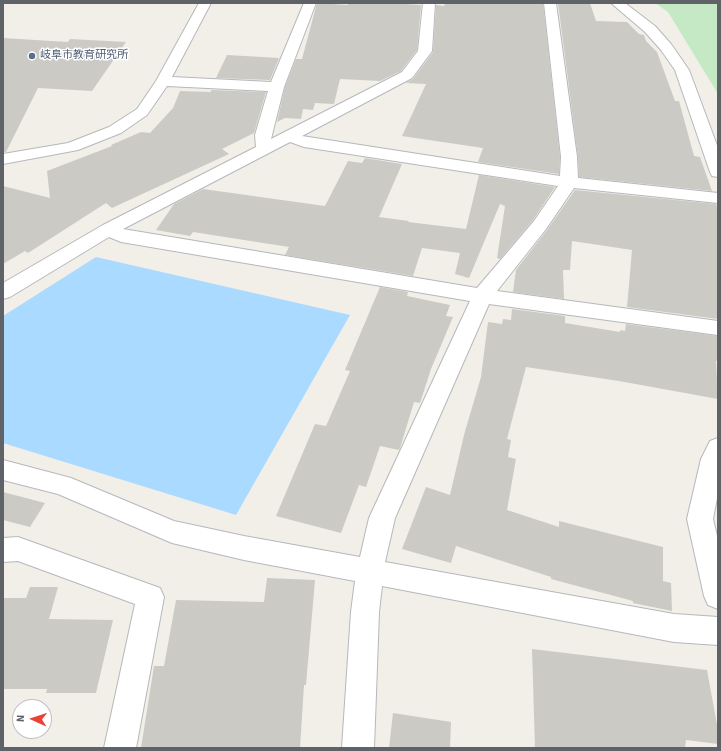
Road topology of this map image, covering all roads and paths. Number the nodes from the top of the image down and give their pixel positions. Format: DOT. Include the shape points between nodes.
graph roads {
  1 [pos="205,3"];
  2 [pos="310,3"];
  3 [pos="430,3"];
  4 [pos="550,3"];
  5 [pos="618,3"];
  6 [pos="163,81"];
  7 [pos="277,87"];
  8 [pos="288,136"];
  9 [pos="264,148"];
  10 [pos="3,159"];
  11 [pos="718,172"];
  12 [pos="569,182"];
  13 [pos="718,198"];
  14 [pos="109,229"];
  15 [pos="3,292"];
  16 [pos="482,296"];
  17 [pos="718,328"];
  18 [pos="718,448"];
  19 [pos="3,470"];
  20 [pos="3,550"];
  21 [pos="370,570"];
  22 [pos="718,596"];
  23 [pos="718,631"];
  24 [pos="120,748"];
  25 [pos="358,748"];
  1 -- 6 [label="street"];
  2 -- 7 [label="street"];
  3 -- 8 [label="street" via="425,51 407,74"];
  4 -- 12 [label="street" via="569,157"];
  5 -- 11 [label="street" via="650,29 682,70"];
  6 -- 7 [label="street"];
  6 -- 10 [label="street" via="142,112 114,130 72,147"];
  7 -- 9 [label="street" via="263,135"];
  8 -- 9 [label="street"];
  8 -- 12 [label="street" via="304,142"];
  9 -- 14 [label="street"];
  12 -- 13 [label="street"];
  12 -- 16 [label="street" via="540,225"];
  14 -- 15 [label="street"];
  14 -- 16 [label="street" via="121,236"];
  16 -- 17 [label="street"];
  16 -- 21 [label="street" via="382,518"];
  18 -- 22 [label="street" via="713,458 700,519"];
  19 -- 21 [label="street" via="62,485 172,532 244,548"];
  20 -- 24 [label="street" via="18,549 150,597"];
  21 -- 23 [label="street" via="674,628"];
  21 -- 25 [label="street"];
}
